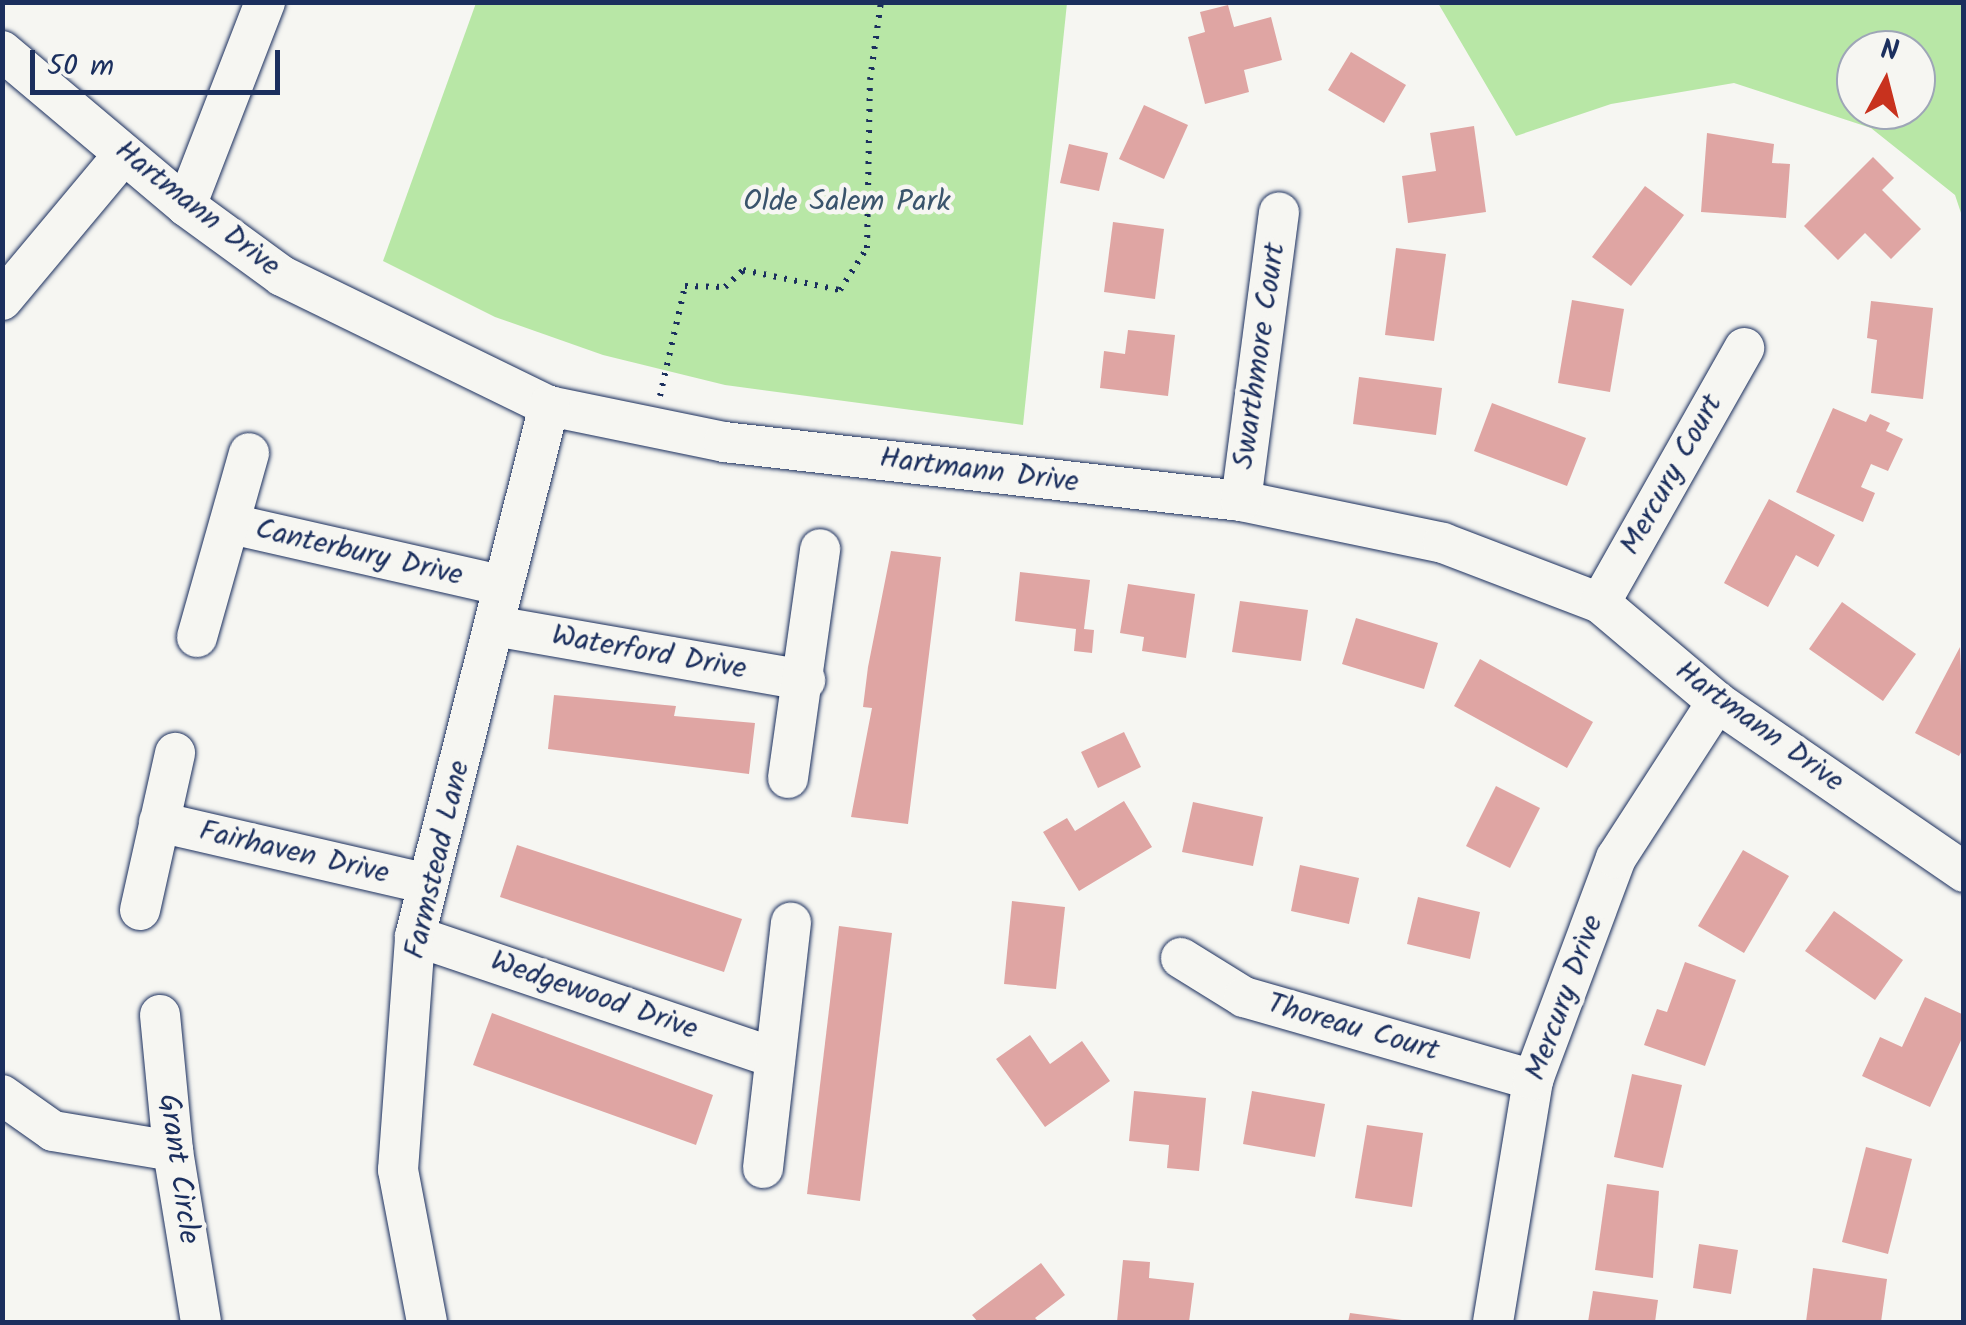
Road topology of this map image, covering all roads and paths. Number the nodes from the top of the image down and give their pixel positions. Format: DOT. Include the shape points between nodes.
graph roads {
  1 [pos="265,2"];
  2 [pos="881,2"];
  3 [pos="2,51"];
  4 [pos="124,154"];
  5 [pos="186,206"];
  6 [pos="1279,212"];
  7 [pos="2,300"];
  8 [pos="1744,348"];
  9 [pos="549,406"];
  10 [pos="653,427"];
  11 [pos="249,453"];
  12 [pos="1240,501"];
  13 [pos="231,524"];
  14 [pos="820,549"];
  15 [pos="500,584"];
  16 [pos="1600,604"];
  17 [pos="494,626"];
  18 [pos="197,637"];
  19 [pos="805,680"];
  20 [pos="1716,702"];
  21 [pos="175,752"];
  22 [pos="788,778"];
  23 [pos="160,822"];
  24 [pos="1964,872"];
  25 [pos="428,884"];
  26 [pos="140,910"];
  27 [pos="791,923"];
  28 [pos="415,936"];
  29 [pos="1181,958"];
  30 [pos="160,1015"];
  31 [pos="772,1057"];
  32 [pos="1533,1080"];
  33 [pos="2,1095"];
  34 [pos="173,1151"];
  35 [pos="763,1168"];
  36 [pos="201,1322"];
  37 [pos="427,1322"];
  38 [pos="1494,1322"];
  1 -- 5 [label="street"];
  2 -- 10 [label="path" via="870,80 867,248 840,290 742,270 724,288 686,286"];
  3 -- 4 [label="street, Hartmann Drive"];
  4 -- 5 [label="street, Hartmann Drive"];
  4 -- 7 [label="street"];
  5 -- 9 [label="street, Hartmann Drive" via="282,276"];
  6 -- 12 [label="street, Swarthmore Court"];
  8 -- 16 [label="street, Mercury Court"];
  9 -- 10 [label="street, Hartmann Drive"];
  9 -- 15 [label="street, Farmstead Lane"];
  10 -- 12 [label="street, Hartmann Drive" via="724,442"];
  11 -- 13 [label="street, Canterbury Drive"];
  12 -- 16 [label="street, Hartmann Drive" via="1443,543"];
  13 -- 15 [label="street, Canterbury Drive"];
  13 -- 18 [label="street"];
  14 -- 19 [label="street"];
  15 -- 17 [label="street, Farmstead Lane"];
  16 -- 20 [label="street, Hartmann Drive"];
  17 -- 19 [label="street, Waterford Drive"];
  17 -- 25 [label="street, Farmstead Lane"];
  19 -- 22 [label="street"];
  20 -- 24 [label="street, Hartmann Drive"];
  20 -- 32 [label="street, Mercury Drive" via="1616,858"];
  21 -- 23 [label="street, Fairhaven Drive"];
  23 -- 25 [label="street, Fairhaven Drive"];
  23 -- 26 [label="street, Fairhaven Drive"];
  25 -- 28 [label="street, Farmstead Lane"];
  27 -- 31 [label="street"];
  28 -- 31 [label="street, Wedgewood Drive"];
  28 -- 37 [label="street, Farmstead Lane" via="398,1170"];
  29 -- 32 [label="street, Thoreau Court" via="1244,997"];
  30 -- 34 [label="street, Grant Circle"];
  31 -- 35 [label="street"];
  32 -- 38 [label="street, Mercury Drive"];
  33 -- 34 [label="street" via="53,1131"];
  34 -- 36 [label="street, Grant Circle"];
}
